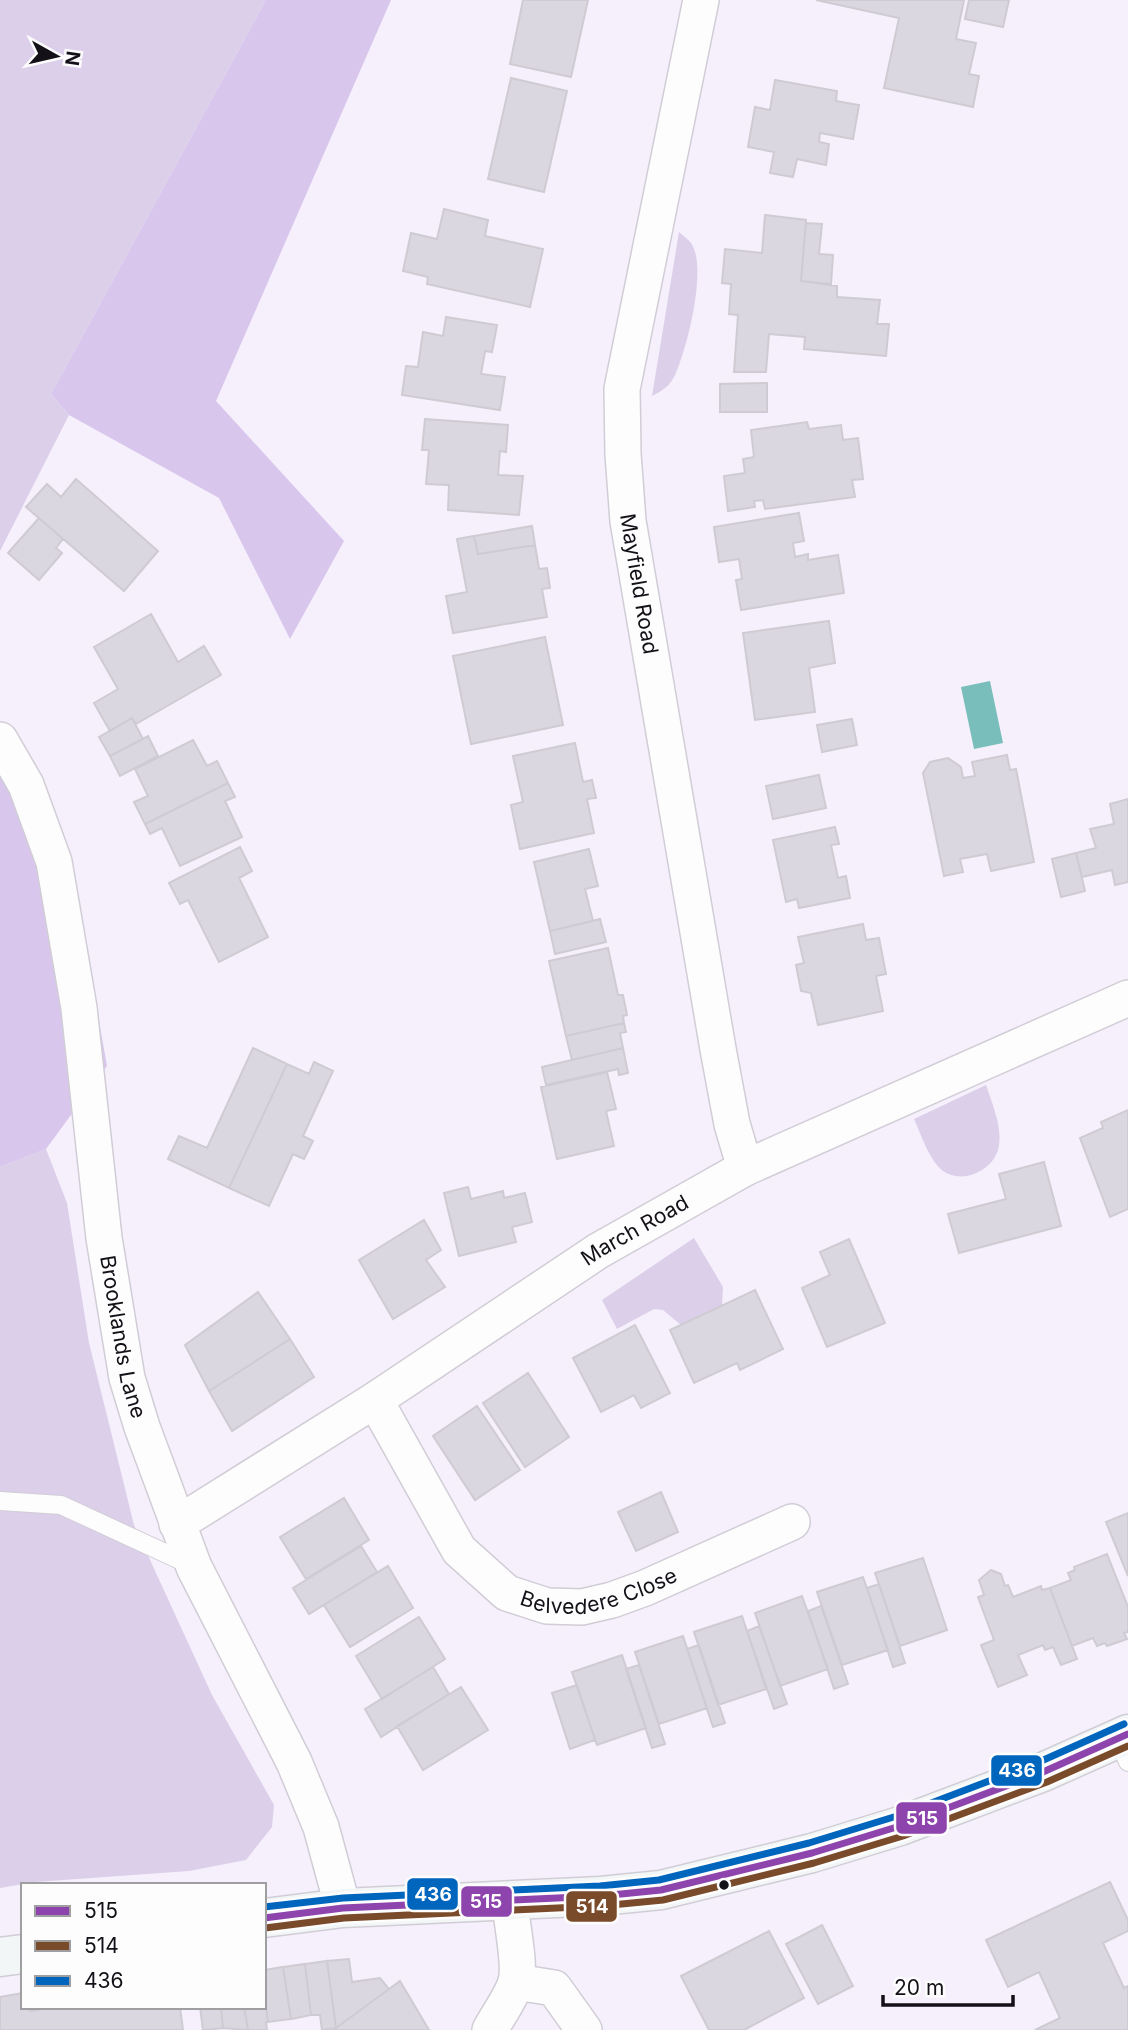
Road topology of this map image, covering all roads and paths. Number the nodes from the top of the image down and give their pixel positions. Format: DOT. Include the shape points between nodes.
graph roads {
  1 [pos="701,0"];
  2 [pos="0,740"];
  3 [pos="1128,998"];
  4 [pos="745,1168"];
  5 [pos="375,1400"];
  6 [pos="0,1501"];
  7 [pos="792,1522"];
  8 [pos="177,1524"];
  9 [pos="194,1567"];
  10 [pos="1125,1745"];
  11 [pos="510,1900"];
  12 [pos="343,1908"];
  13 [pos="266,1918"];
  14 [pos="21,1954"];
  15 [pos="0,1957"];
  16 [pos="516,1982"];
  17 [pos="489,2030"];
  18 [pos="584,2030"];
  1 -- 4 [label="street, Mayfield Road" via="622,389 623,454 628,521 683,846 732,1124"];
  2 -- 8 [label="street, Brooklands Lane" via="26,785 54,862 79,1008 118,1330 127,1378"];
  3 -- 4 [label="street, March Road"];
  4 -- 5 [label="street, March Road" via="598,1251"];
  5 -- 7 [label="street, Belvedere Close" via="459,1550 507,1593 547,1606 582,1607 612,1600"];
  5 -- 8 [label="street, March Road"];
  6 -- 9 [label="lane" via="61,1505"];
  8 -- 9 [label="street, Brooklands Lane"];
  9 -- 12 [label="street, Brooklands Lane" via="294,1762 321,1827"];
  10 -- 11 [label="main road" via="812,1853 661,1890"];
  11 -- 12 [label="main road"];
  11 -- 16 [label="street"];
  12 -- 13 [label="main road"];
  14 -- 15 [label="main road"];
  16 -- 17 [label="street"];
  16 -- 18 [label="street" via="554,1988"];
}
